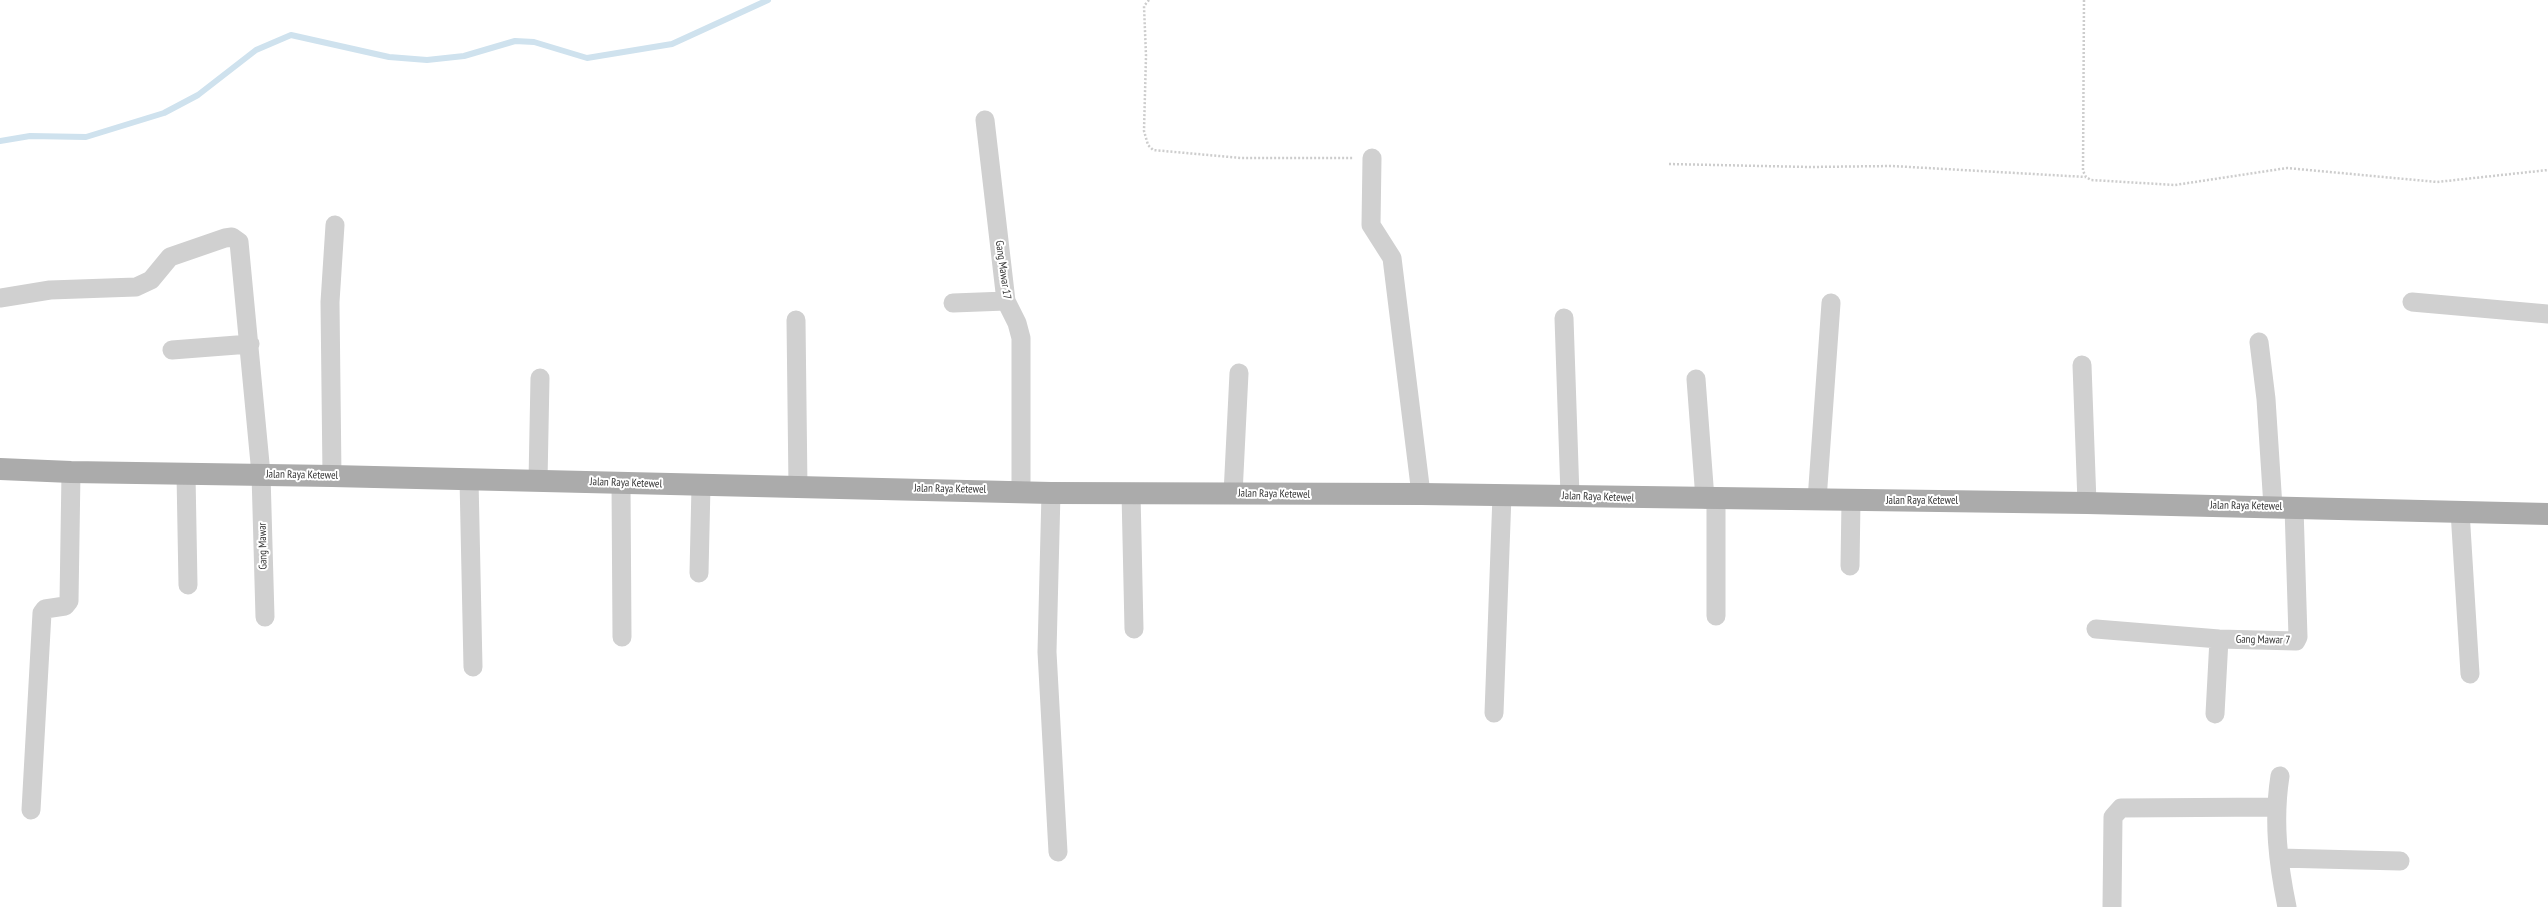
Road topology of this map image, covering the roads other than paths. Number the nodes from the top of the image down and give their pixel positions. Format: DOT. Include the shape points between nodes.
graph roads {
  1 [pos="985,120"];
  2 [pos="1372,158"];
  3 [pos="335,225"];
  4 [pos="0,298"];
  5 [pos="1006,301"];
  6 [pos="2412,302"];
  7 [pos="953,303"];
  8 [pos="1831,303"];
  9 [pos="2548,314"];
  10 [pos="1564,318"];
  11 [pos="796,320"];
  12 [pos="2259,342"];
  13 [pos="250,344"];
  14 [pos="172,350"];
  15 [pos="2082,365"];
  16 [pos="1239,373"];
  17 [pos="540,378"];
  18 [pos="1696,379"];
  19 [pos="0,469"];
  20 [pos="71,472"];
  21 [pos="186,474"];
  22 [pos="261,474"];
  23 [pos="332,476"];
  24 [pos="469,479"];
  25 [pos="538,481"];
  26 [pos="622,484"];
  27 [pos="701,486"];
  28 [pos="798,488"];
  29 [pos="1021,491"];
  30 [pos="1052,493"];
  31 [pos="1131,493"];
  32 [pos="1233,494"];
  33 [pos="1421,494"];
  34 [pos="1502,495"];
  35 [pos="1570,496"];
  36 [pos="1711,499"];
  37 [pos="1816,500"];
  38 [pos="1851,501"];
  39 [pos="2087,503"];
  40 [pos="2283,507"];
  41 [pos="2460,511"];
  42 [pos="2548,514"];
  43 [pos="1850,566"];
  44 [pos="699,573"];
  45 [pos="188,584"];
  46 [pos="1716,616"];
  47 [pos="265,617"];
  48 [pos="1134,629"];
  49 [pos="2096,629"];
  50 [pos="622,637"];
  51 [pos="2219,639"];
  52 [pos="473,667"];
  53 [pos="2470,674"];
  54 [pos="1494,713"];
  55 [pos="2215,714"];
  56 [pos="2280,776"];
  57 [pos="2276,807"];
  58 [pos="31,810"];
  59 [pos="1058,852"];
  60 [pos="2279,858"];
  61 [pos="2400,861"];
  62 [pos="2112,907"];
  63 [pos="2287,907"];
  1 -- 5 [label="street, Gang Mawar 17"];
  2 -- 33 [label="street" via="1370,218 1375,233 1392,258"];
  3 -- 23 [label="street" via="330,302"];
  4 -- 13 [label="street, Gang Mawar" via="50,290 141,286 151,280 170,257 232,237 239,242"];
  5 -- 7 [label="street"];
  5 -- 29 [label="street, Gang Mawar 17" via="1018,323 1021,338"];
  6 -- 9 [label="street"];
  8 -- 37 [label="street"];
  10 -- 35 [label="street"];
  11 -- 28 [label="street"];
  12 -- 40 [label="street, Gang Mawar 7"];
  13 -- 14 [label="street"];
  13 -- 22 [label="street, Gang Mawar"];
  15 -- 39 [label="street"];
  16 -- 32 [label="street"];
  17 -- 25 [label="street"];
  18 -- 36 [label="street"];
  19 -- 20 [label="main road, Jalan Raya Ketewel"];
  20 -- 21 [label="main road, Jalan Raya Ketewel"];
  20 -- 58 [label="street" via="69,601 65,606 45,609 42,613"];
  21 -- 22 [label="main road, Jalan Raya Ketewel"];
  21 -- 45 [label="street"];
  22 -- 23 [label="main road, Jalan Raya Ketewel"];
  22 -- 47 [label="street, Gang Mawar"];
  23 -- 24 [label="main road, Jalan Raya Ketewel"];
  24 -- 25 [label="main road, Jalan Raya Ketewel"];
  24 -- 52 [label="street"];
  25 -- 26 [label="main road, Jalan Raya Ketewel"];
  26 -- 27 [label="main road, Jalan Raya Ketewel"];
  26 -- 50 [label="street"];
  27 -- 28 [label="main road, Jalan Raya Ketewel"];
  27 -- 44 [label="street"];
  28 -- 29 [label="main road, Jalan Raya Ketewel"];
  29 -- 30 [label="main road, Jalan Raya Ketewel"];
  30 -- 31 [label="main road, Jalan Raya Ketewel"];
  30 -- 59 [label="street" via="1047,652"];
  31 -- 32 [label="main road, Jalan Raya Ketewel"];
  31 -- 48 [label="street"];
  32 -- 33 [label="main road, Jalan Raya Ketewel"];
  33 -- 34 [label="main road, Jalan Raya Ketewel"];
  34 -- 35 [label="main road, Jalan Raya Ketewel"];
  34 -- 54 [label="street"];
  35 -- 36 [label="main road, Jalan Raya Ketewel"];
  36 -- 37 [label="main road, Jalan Raya Ketewel"];
  36 -- 46 [label="street"];
  37 -- 38 [label="main road, Jalan Raya Ketewel"];
  38 -- 39 [label="main road, Jalan Raya Ketewel"];
  38 -- 43 [label="street"];
  39 -- 40 [label="main road, Jalan Raya Ketewel"];
  40 -- 41 [label="main road, Jalan Raya Ketewel"];
  40 -- 51 [label="street, Gang Mawar 7" via="2298,637 2294,641"];
  41 -- 42 [label="main road, Jalan Raya Ketewel"];
  41 -- 53 [label="street"];
  49 -- 51 [label="street, Gang Mawar 7"];
  51 -- 55 [label="street"];
  56 -- 57 [label="street"];
  57 -- 60 [label="street"];
  57 -- 62 [label="street" via="2121,808 2113,817"];
  60 -- 61 [label="street"];
  60 -- 63 [label="street"];
}
